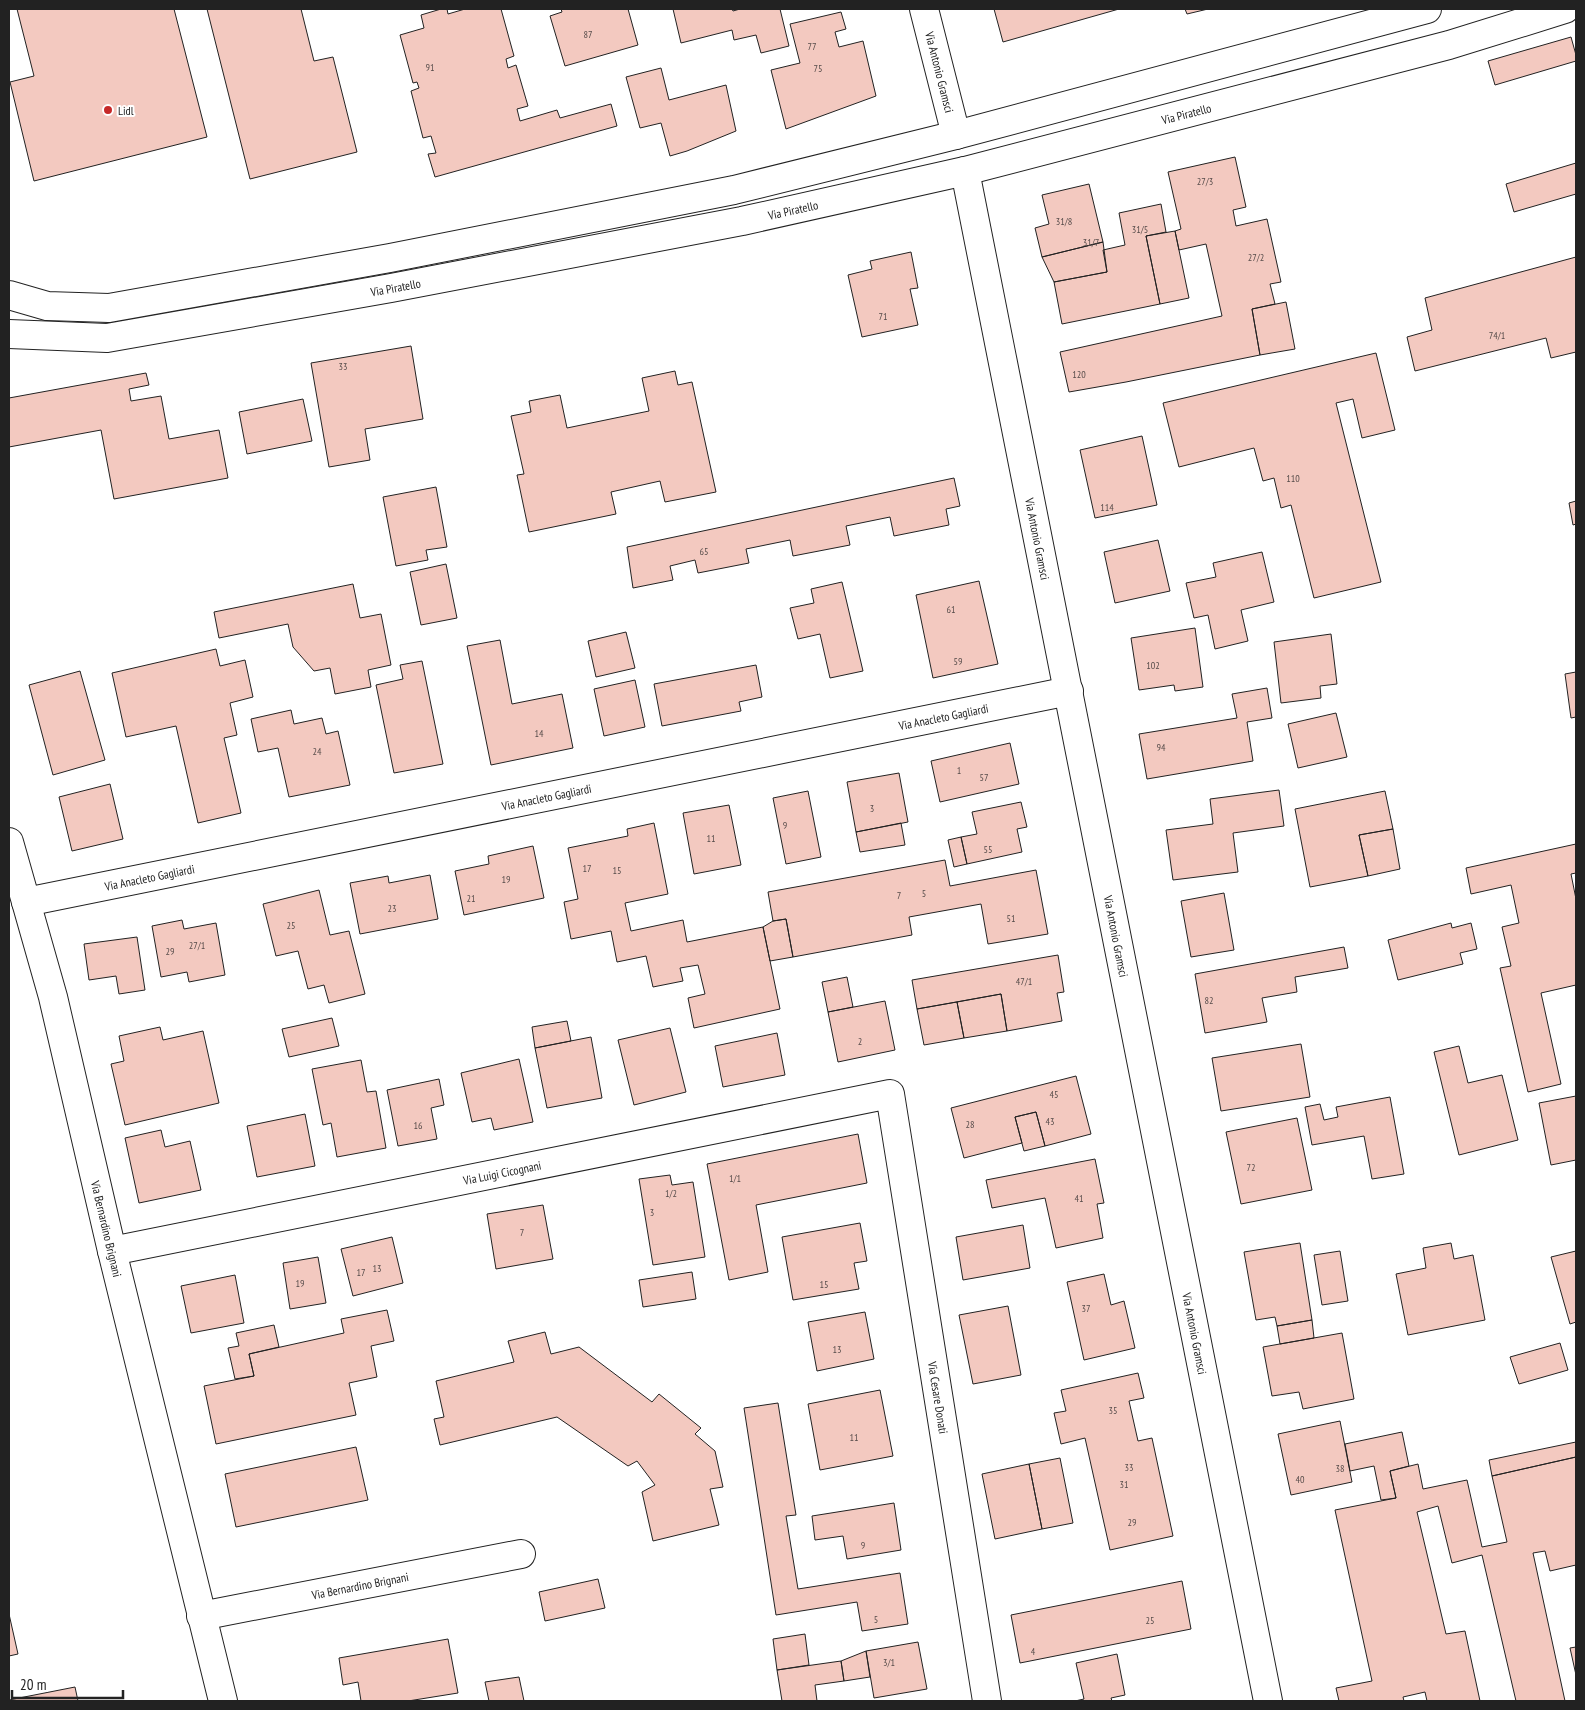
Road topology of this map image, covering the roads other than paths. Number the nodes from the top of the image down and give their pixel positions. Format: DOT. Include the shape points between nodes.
graph roads {
  1 [pos="924,9"];
  2 [pos="1427,9"];
  3 [pos="1565,9"];
  4 [pos="956,135"];
  5 [pos="965,171"];
  6 [pos="9,295"];
  7 [pos="9,334"];
  8 [pos="1069,691"];
  9 [pos="9,842"];
  10 [pos="26,902"];
  11 [pos="890,1094"];
  12 [pos="112,1251"];
  13 [pos="521,1554"];
  14 [pos="201,1616"];
  15 [pos="223,1701"];
  16 [pos="987,1701"];
  17 [pos="1268,1701"];
  1 -- 4 [label="street, Via Antonio Gramsci"];
  2 -- 4 [label="street"];
  3 -- 5 [label="street, Via Piratello" via="1449,45"];
  4 -- 6 [label="street" via="734,190 390,258 109,308 47,306"];
  5 -- 7 [label="street, Via Piratello" via="742,221 107,338"];
  5 -- 8 [label="street, Via Antonio Gramsci"];
  8 -- 10 [label="street, Via Anacleto Gagliardi"];
  8 -- 17 [label="street, Via Antonio Gramsci"];
  9 -- 10 [label="street, Via Bernardino Brignani"];
  10 -- 12 [label="street, Via Bernardino Brignani" via="53,998"];
  11 -- 12 [label="street, Via Luigi Cicognani"];
  11 -- 16 [label="street, Via Cesare Donati"];
  12 -- 14 [label="street, Via Bernardino Brignani"];
  13 -- 14 [label="street, Via Bernardino Brignani"];
  14 -- 15 [label="street, Via Bernardino Brignani"];
}
